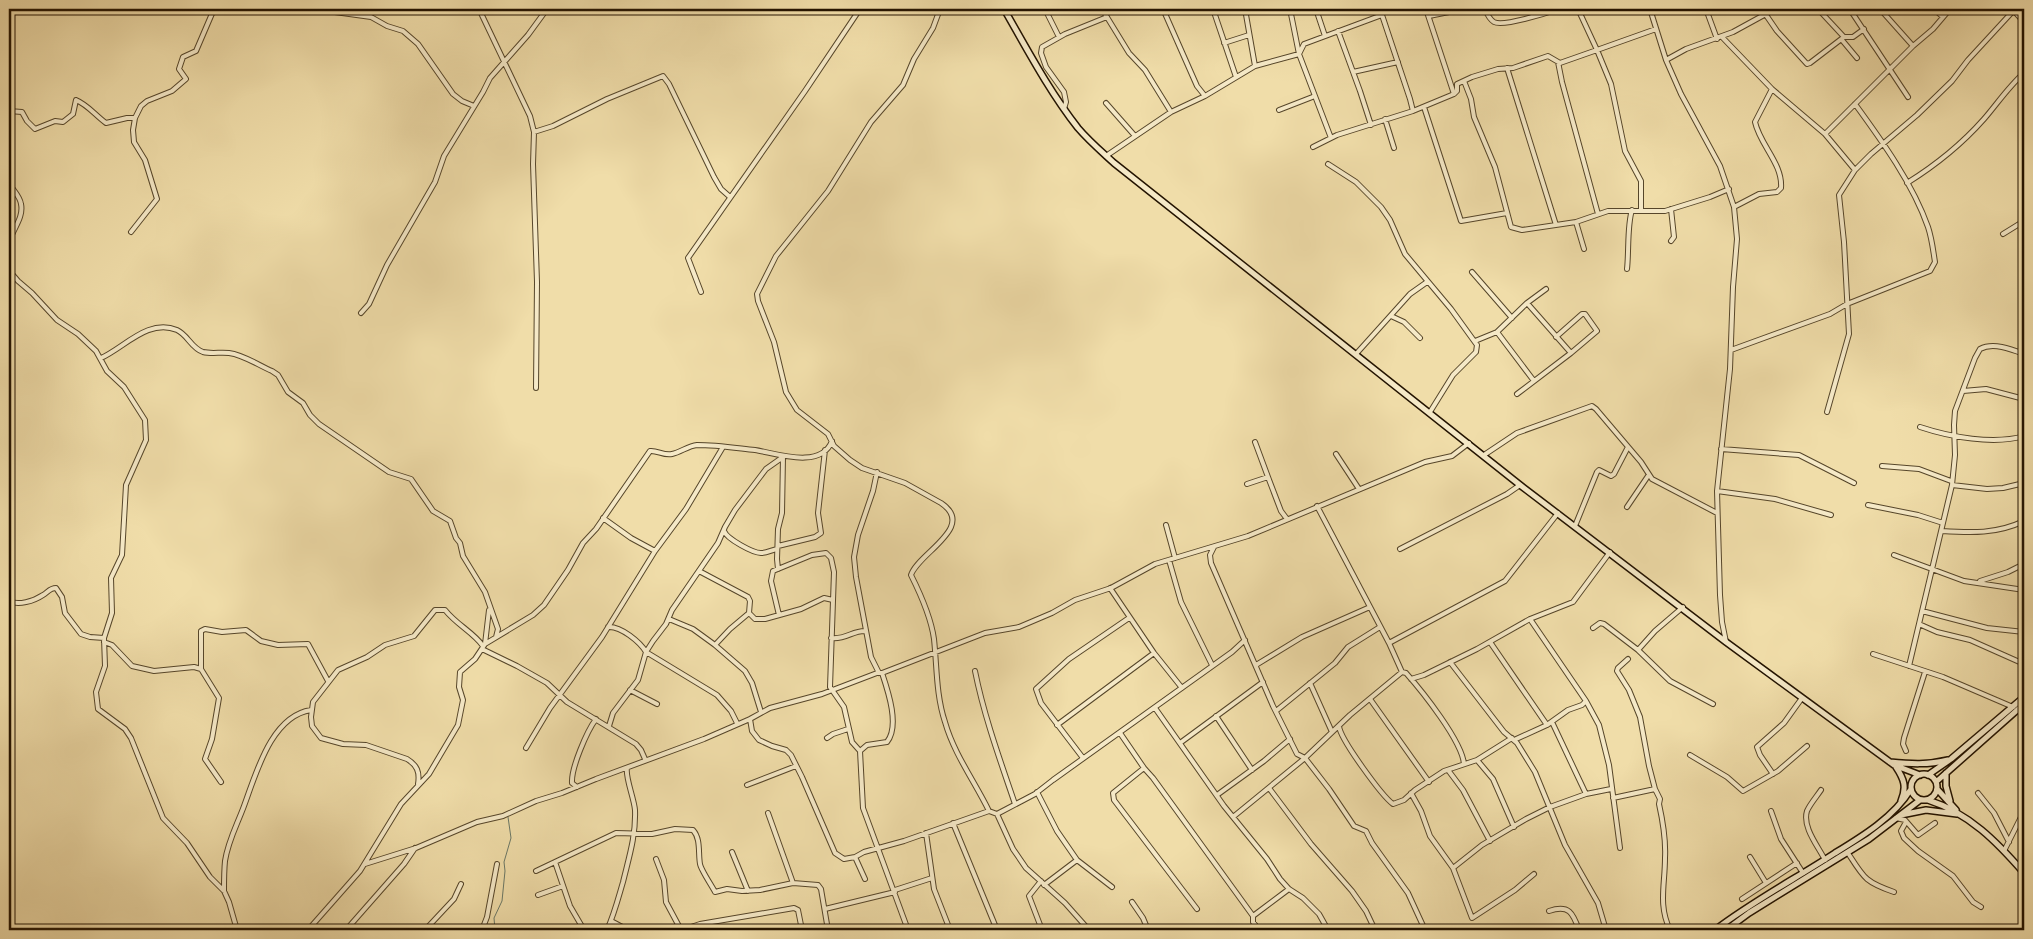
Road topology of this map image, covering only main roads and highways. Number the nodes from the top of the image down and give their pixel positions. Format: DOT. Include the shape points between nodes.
graph roads {
  1 [pos="1004,9"];
  2 [pos="2024,697"];
  3 [pos="2024,704"];
  4 [pos="1951,759"];
  5 [pos="1889,761"];
  6 [pos="1896,766"];
  7 [pos="1946,773"];
  8 [pos="1920,775"];
  9 [pos="1928,775"];
  10 [pos="1936,782"];
  11 [pos="1911,788"];
  12 [pos="1937,789"];
  13 [pos="1920,800"];
  14 [pos="1928,800"];
  15 [pos="1951,803"];
  16 [pos="1897,808"];
  17 [pos="1961,814"];
  18 [pos="1897,817"];
  19 [pos="2024,872"];
  20 [pos="1715,930"];
  21 [pos="1726,930"];
  1 -- 5 [label="main road" via="1064,109 1106,156 1520,485"];
  2 -- 4 [label="main road"];
  3 -- 7 [label="main road"];
  4 -- 5 [label="main road" via="1921,765"];
  4 -- 9 [label="main road"];
  5 -- 6 [label="main road"];
  6 -- 8 [label="main road"];
  6 -- 11 [label="main road"];
  6 -- 16 [label="main road" via="1905,787"];
  7 -- 10 [label="main road"];
  7 -- 15 [label="main road"];
  8 -- 9 [label="main road"];
  8 -- 11 [label="main road" via="1913,780"];
  9 -- 10 [label="main road"];
  10 -- 12 [label="main road"];
  11 -- 13 [label="main road"];
  11 -- 16 [label="main road"];
  12 -- 14 [label="main road"];
  12 -- 15 [label="main road"];
  13 -- 14 [label="main road"];
  13 -- 18 [label="main road"];
  14 -- 17 [label="main road"];
  15 -- 17 [label="main road"];
  16 -- 20 [label="main road" via="1858,839"];
  17 -- 18 [label="main road" via="1926,810"];
  17 -- 19 [label="main road" via="1987,833"];
  18 -- 21 [label="main road" via="1848,853"];
}
